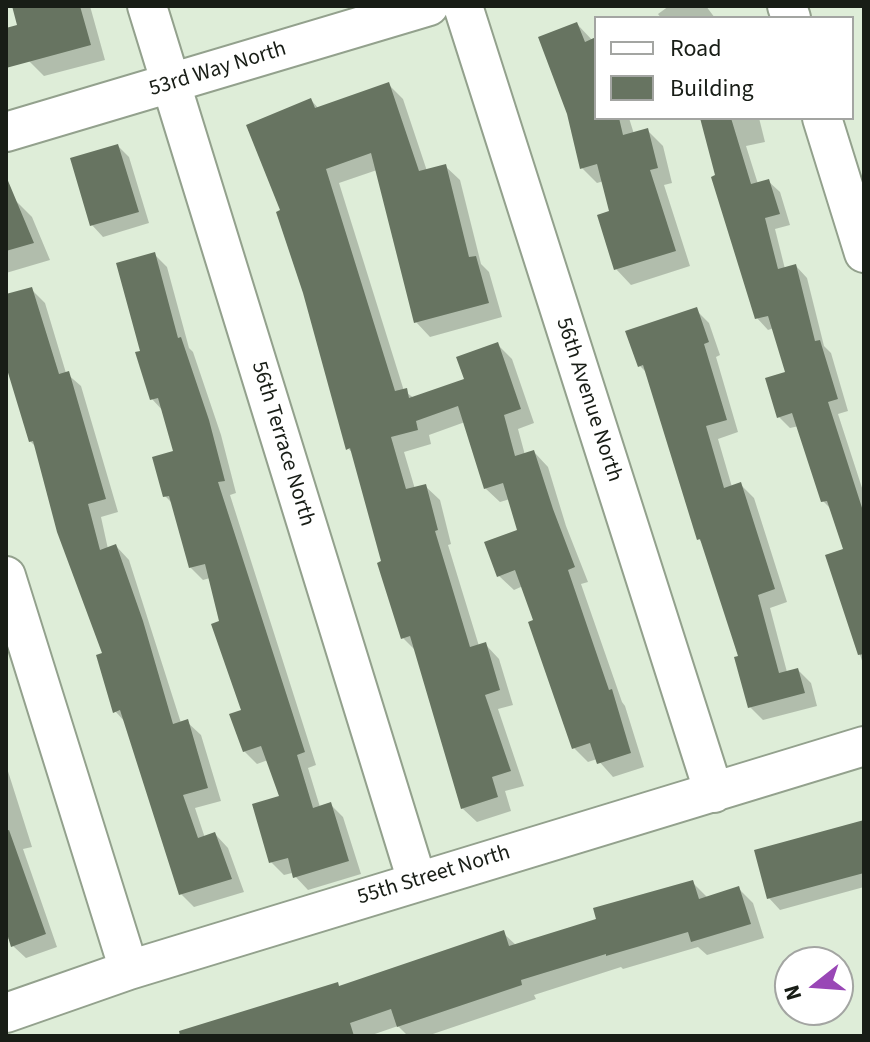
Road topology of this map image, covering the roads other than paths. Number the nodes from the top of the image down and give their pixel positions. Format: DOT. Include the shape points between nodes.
graph roads {
  1 [pos="147,6"];
  2 [pos="429,6"];
  3 [pos="463,6"];
  4 [pos="172,84"];
  5 [pos="823,120"];
  6 [pos="6,132"];
  7 [pos="864,253"];
  8 [pos="6,576"];
  9 [pos="864,746"];
  10 [pos="714,793"];
  11 [pos="417,881"];
  12 [pos="129,970"];
  13 [pos="6,1013"];
  1 -- 4 [label="street, 56th Terrace North"];
  2 -- 4 [label="street, 53rd Way North"];
  3 -- 10 [label="street, 56th Avenue North"];
  4 -- 6 [label="street, 53rd Way North"];
  4 -- 11 [label="street, 56th Terrace North"];
  5 -- 7 [label="street"];
  8 -- 12 [label="street"];
  9 -- 10 [label="street, 55th Street North"];
  10 -- 11 [label="street, 55th Street North"];
  11 -- 12 [label="street, 55th Street North"];
  12 -- 13 [label="street, 55th Street North"];
}
